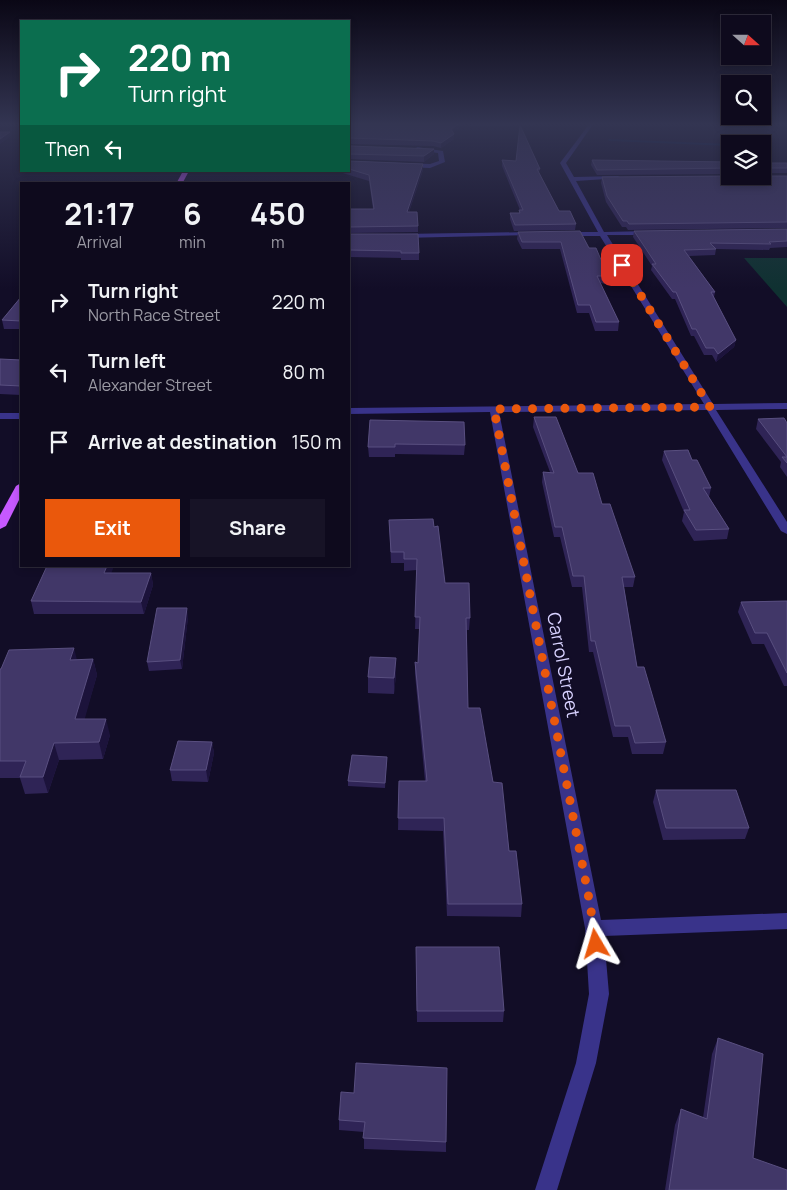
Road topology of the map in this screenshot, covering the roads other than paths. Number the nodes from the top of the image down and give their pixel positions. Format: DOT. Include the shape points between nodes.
graph roads {
  1 [pos="571,179"];
  2 [pos="599,179"];
  3 [pos="661,232"];
  4 [pos="602,233"];
  5 [pos="544,234"];
  6 [pos="554,234"];
  7 [pos="398,236"];
  8 [pos="787,406"];
  9 [pos="710,407"];
  10 [pos="494,409"];
  11 [pos="350,411"];
  12 [pos="0,416"];
  13 [pos="20,416"];
  14 [pos="20,488"];
  15 [pos="0,526"];
  16 [pos="787,531"];
  17 [pos="787,921"];
  18 [pos="594,928"];
  19 [pos="546,1190"];
  1 -- 2 [label="street"];
  1 -- 4 [label="street"];
  3 -- 4 [label="street"];
  4 -- 6 [label="street"];
  4 -- 9 [label="street"];
  5 -- 7 [label="street"];
  8 -- 9 [label="street"];
  9 -- 10 [label="street"];
  9 -- 16 [label="street"];
  10 -- 11 [label="street"];
  10 -- 18 [label="street, Carrol Street"];
  12 -- 13 [label="street"];
  14 -- 15 [label="main road"];
  17 -- 18 [label="street"];
  18 -- 19 [label="street, Carrol Street" via="599,994 586,1063"];
}
